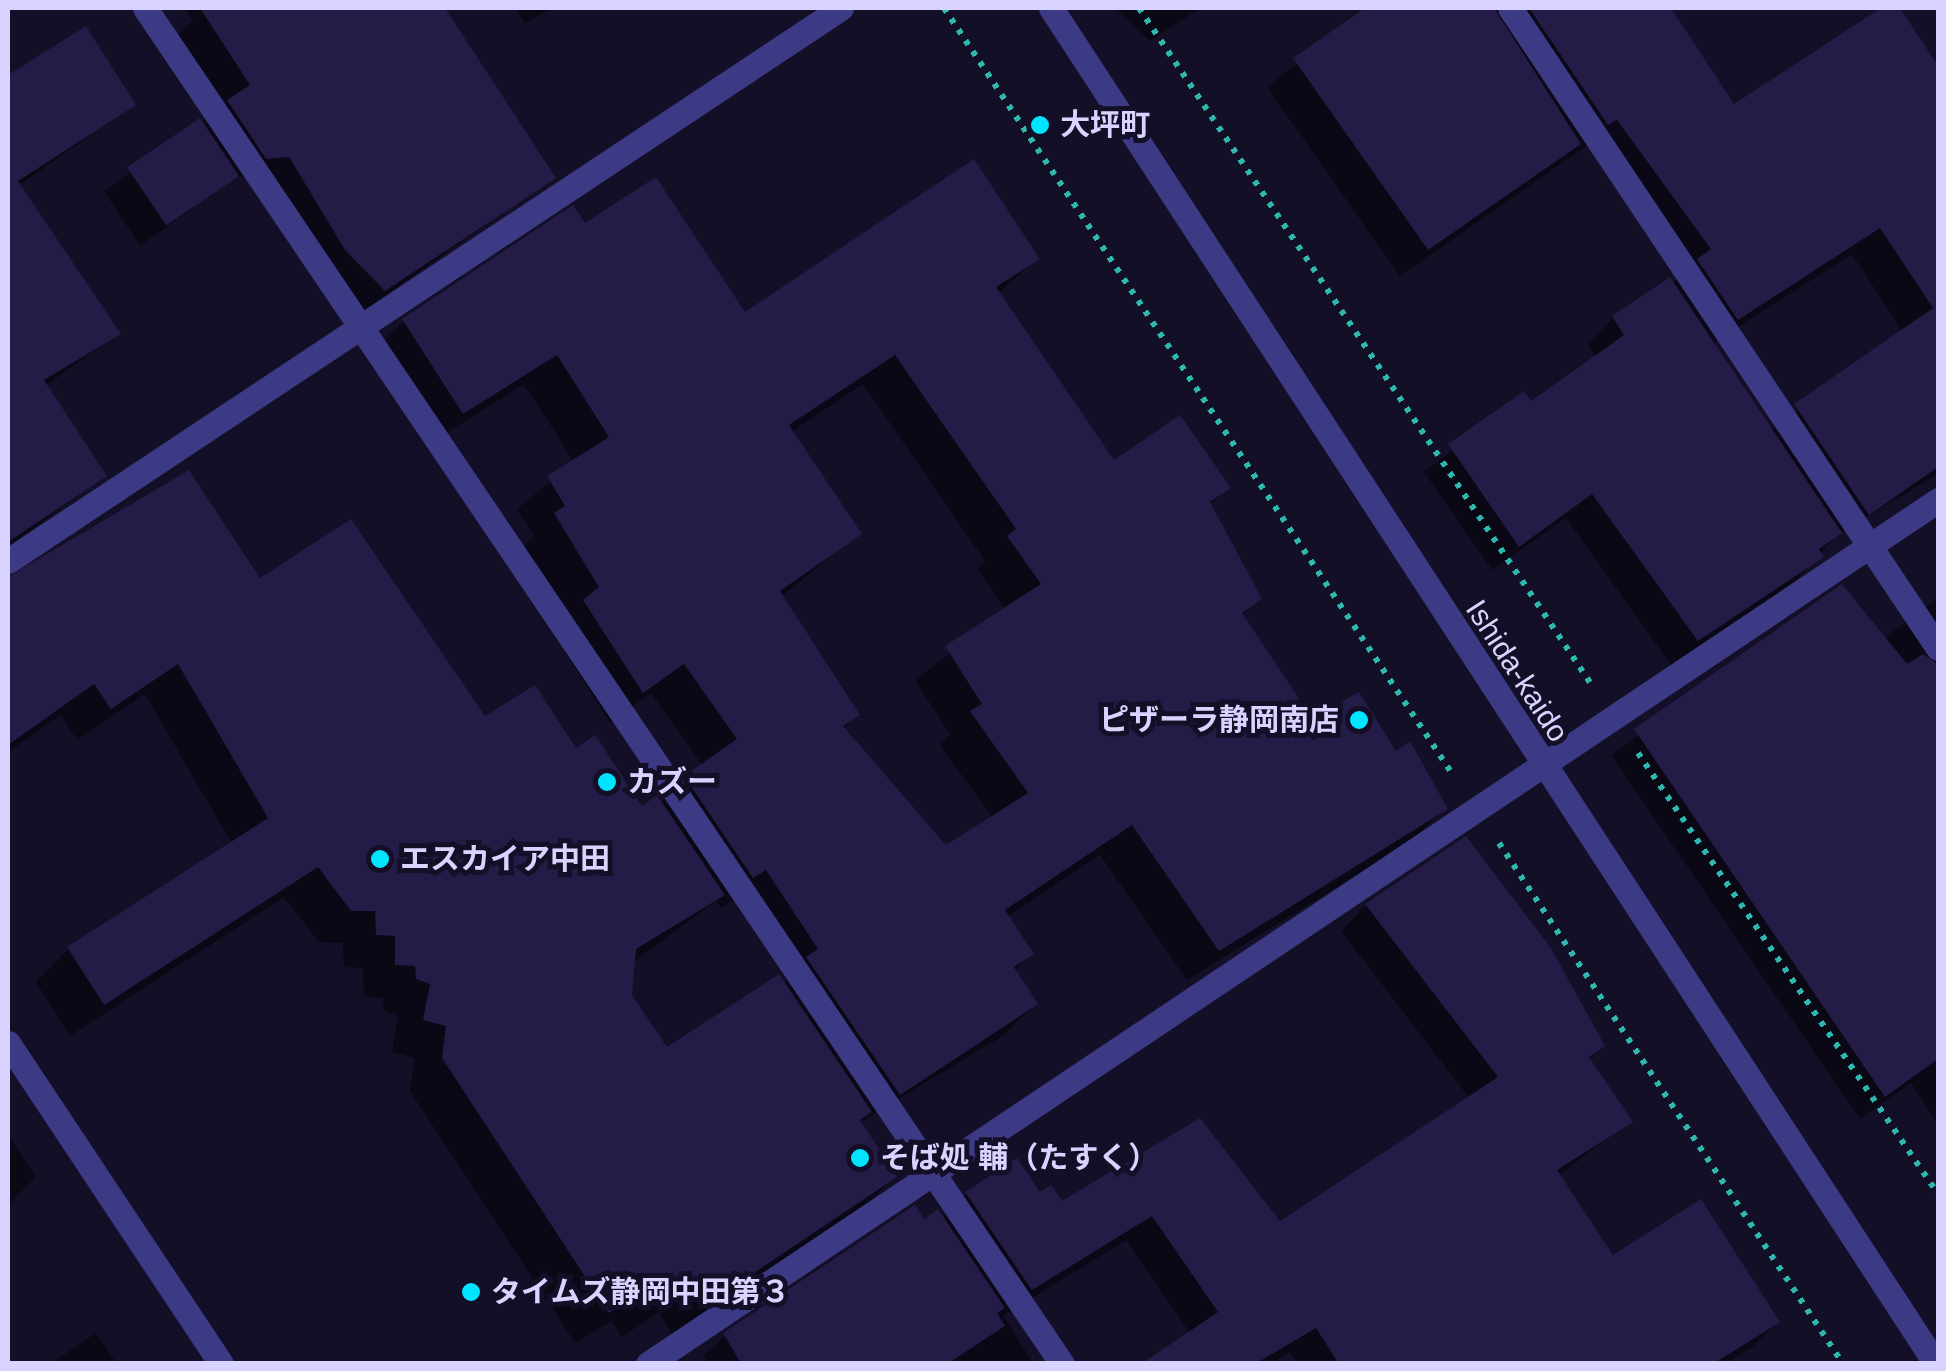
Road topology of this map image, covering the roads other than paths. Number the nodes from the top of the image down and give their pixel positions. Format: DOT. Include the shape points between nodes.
graph roads {
  1 [pos="145,8"];
  2 [pos="841,8"];
  3 [pos="1051,8"];
  4 [pos="1510,8"];
  5 [pos="360,327"];
  6 [pos="1938,500"];
  7 [pos="1870,546"];
  8 [pos="8,561"];
  9 [pos="1938,648"];
  10 [pos="1540,768"];
  11 [pos="8,1043"];
  12 [pos="933,1170"];
  13 [pos="222,1364"];
  14 [pos="648,1364"];
  15 [pos="1062,1364"];
  16 [pos="1936,1364"];
  1 -- 5 [label="street"];
  2 -- 5 [label="street"];
  3 -- 10 [label="street, Ishida-kaido"];
  4 -- 7 [label="street"];
  5 -- 8 [label="street"];
  5 -- 12 [label="street"];
  6 -- 7 [label="street"];
  7 -- 9 [label="street"];
  7 -- 10 [label="street"];
  10 -- 12 [label="street"];
  10 -- 16 [label="street, Ishida-kaido"];
  11 -- 13 [label="street"];
  12 -- 14 [label="street"];
  12 -- 15 [label="street"];
}
